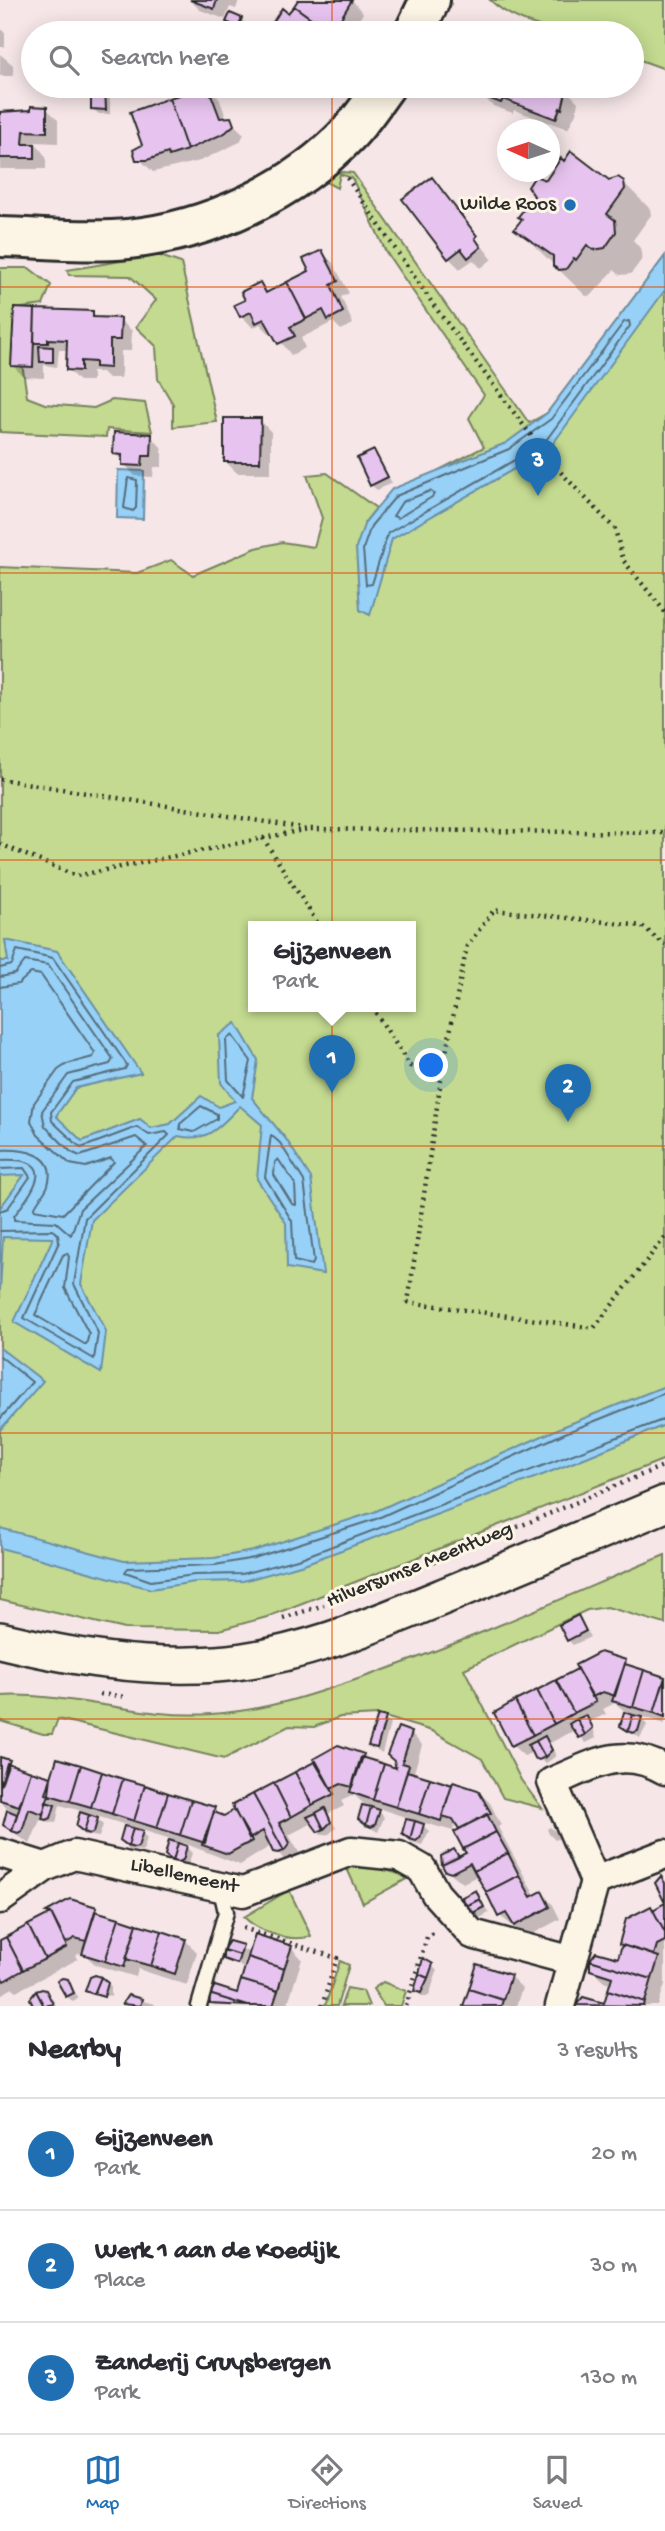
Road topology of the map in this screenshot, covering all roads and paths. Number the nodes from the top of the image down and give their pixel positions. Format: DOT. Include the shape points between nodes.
graph roads {
  1 [pos="430,0"];
  2 [pos="420,21"];
  3 [pos="377,98"];
  4 [pos="329,152"];
  5 [pos="0,237"];
  6 [pos="665,612"];
  7 [pos="0,779"];
  8 [pos="308,829"];
  9 [pos="665,833"];
  10 [pos="263,838"];
  11 [pos="0,844"];
  12 [pos="316,921"];
  13 [pos="665,945"];
  14 [pos="375,1012"];
  15 [pos="442,1073"];
  16 [pos="665,1237"];
  17 [pos="665,1465"];
  18 [pos="665,1504"];
  19 [pos="388,1582"];
  20 [pos="338,1601"];
  21 [pos="272,1621"];
  22 [pos="0,1640"];
  23 [pos="665,1770"];
  24 [pos="0,1853"];
  25 [pos="665,1854"];
  26 [pos="45,1867"];
  27 [pos="595,1881"];
  28 [pos="221,1890"];
  29 [pos="0,1899"];
  30 [pos="456,1916"];
  31 [pos="223,1921"];
  32 [pos="573,1961"];
  33 [pos="199,2006"];
  34 [pos="322,2006"];
  35 [pos="406,2006"];
  36 [pos="560,2006"];
  1 -- 2 [label="main road"];
  3 -- 4 [label="main road"];
  4 -- 5 [label="main road" via="234,211 181,232 126,239"];
  4 -- 6 [label="path" via="435,307 551,462 615,528 623,560"];
  7 -- 8 [label="path"];
  8 -- 9 [label="path"];
  8 -- 10 [label="path"];
  10 -- 11 [label="path" via="76,876"];
  10 -- 12 [label="path"];
  13 -- 15 [label="path" via="642,926 494,910 467,946"];
  14 -- 15 [label="path" via="410,1066"];
  15 -- 16 [label="path" via="408,1302 594,1328"];
  17 -- 19 [label="path, Hilversumse Meentweg"];
  18 -- 22 [label="street, Hilversumse Meentweg" via="369,1627 271,1656 217,1664 148,1665 101,1661"];
  20 -- 21 [label="path, Hilversumse Meentweg"];
  23 -- 27 [label="street" via="654,1763 616,1756 552,1782"];
  24 -- 26 [label="street"];
  25 -- 27 [label="street"];
  26 -- 28 [label="street, Libellemeent" via="74,1855"];
  26 -- 29 [label="street, Libellemeent"];
  27 -- 32 [label="street"];
  28 -- 30 [label="street, Libellemeent" via="243,1892 351,1851 399,1856 422,1869"];
  28 -- 31 [label="lane" via="226,1912"];
  30 -- 32 [label="street, Libellemeent" via="472,1934"];
  30 -- 35 [label="path" via="428,1937"];
  31 -- 33 [label="lane"];
  31 -- 34 [label="path" via="337,1958"];
  32 -- 36 [label="street"];
}
